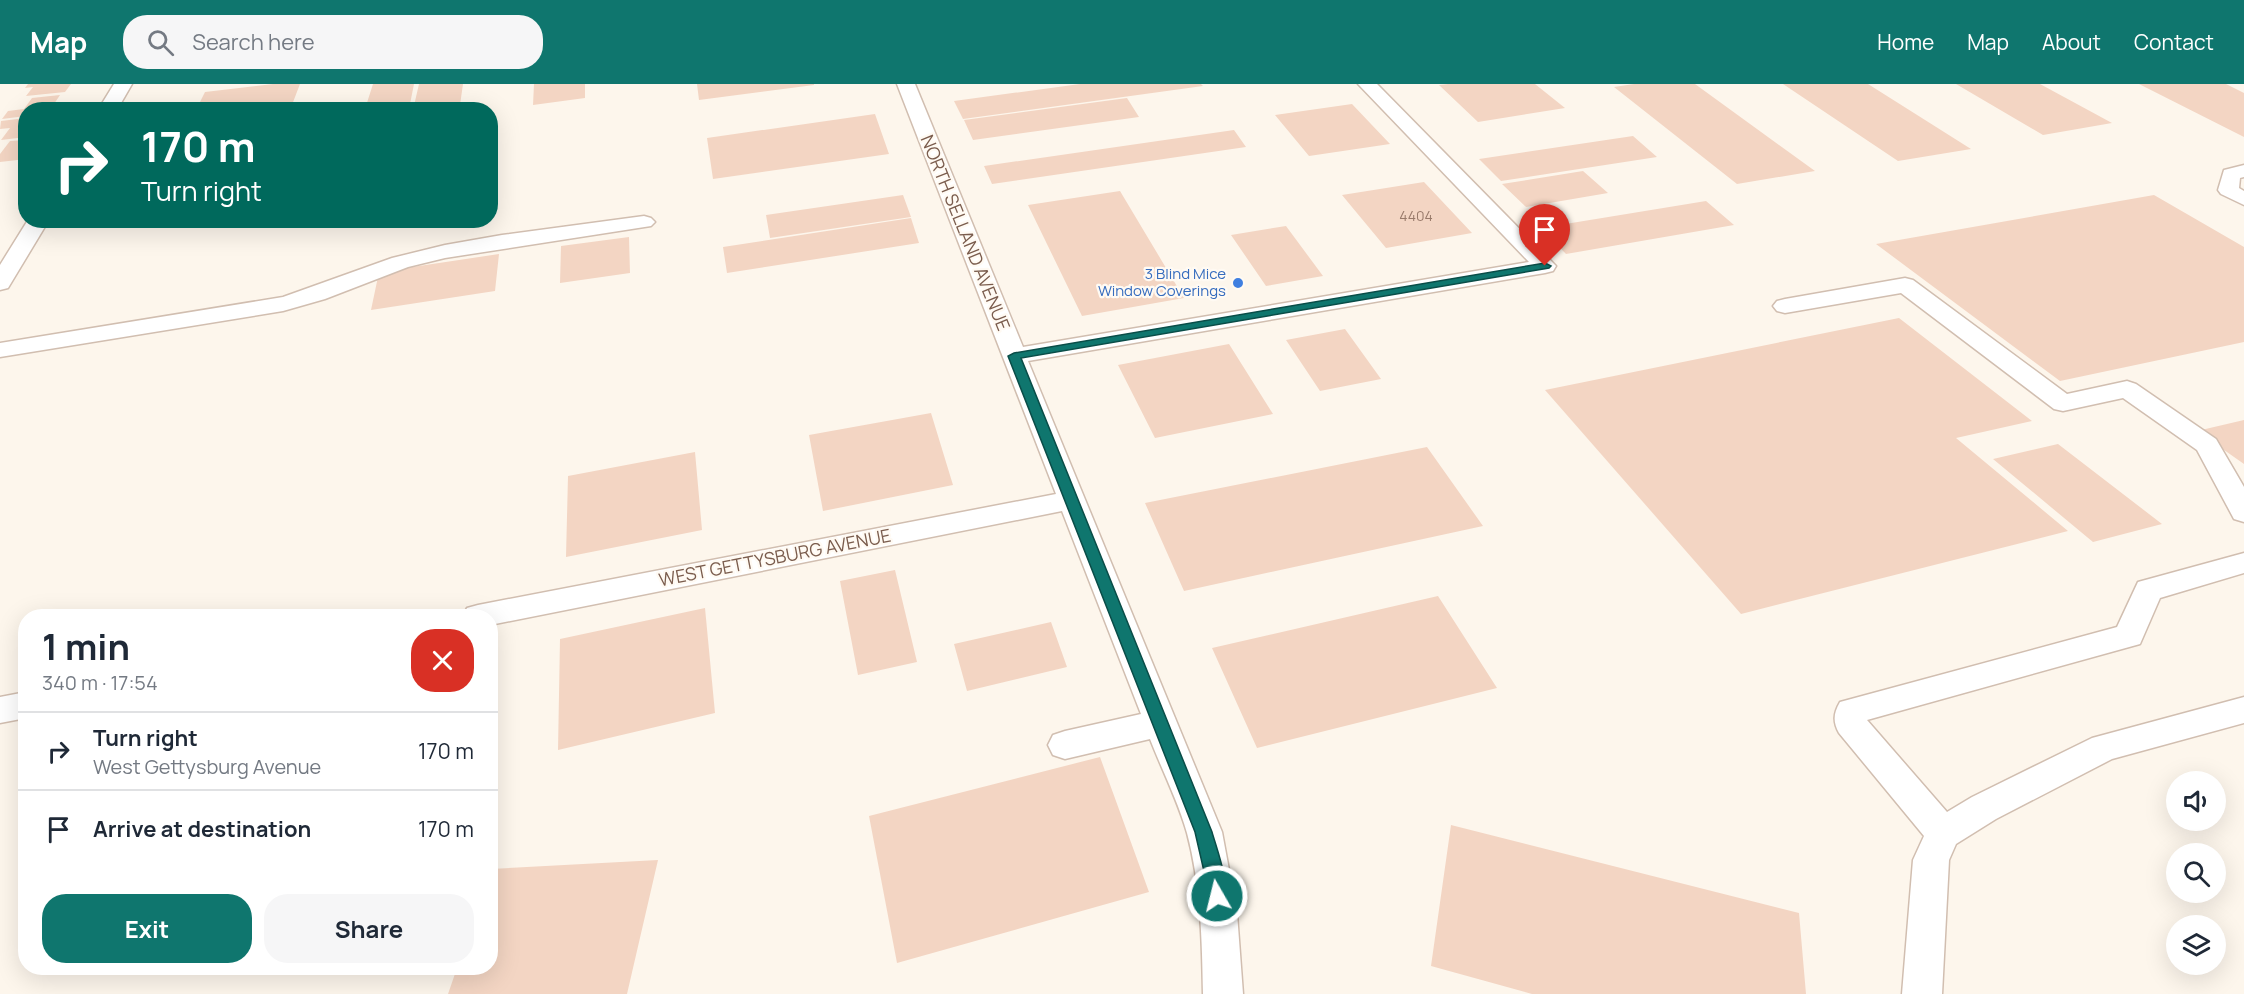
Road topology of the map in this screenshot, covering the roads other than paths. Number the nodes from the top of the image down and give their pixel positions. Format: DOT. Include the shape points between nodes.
graph roads {
  1 [pos="144,84"];
  2 [pos="906,84"];
  3 [pos="1367,84"];
  4 [pos="122,85"];
  5 [pos="112,102"];
  6 [pos="2244,171"];
  7 [pos="2244,199"];
  8 [pos="644,222"];
  9 [pos="34,228"];
  10 [pos="1,281"];
  11 [pos="1785,306"];
  12 [pos="0,350"];
  13 [pos="1014,356"];
  14 [pos="1072,500"];
  15 [pos="2244,512"];
  16 [pos="2244,563"];
  17 [pos="498,612"];
  18 [pos="18,707"];
  19 [pos="0,710"];
  20 [pos="2244,710"];
  21 [pos="1160,723"];
  22 [pos="1065,745"];
  23 [pos="1943,833"];
  24 [pos="1223,994"];
  25 [pos="1922,994"];
  1 -- 4 [label="street"];
  2 -- 13 [label="street, NORTH SELLAND AVENUE"];
  3 -- 13 [label="street" via="1545,266"];
  4 -- 5 [label="street"];
  6 -- 7 [label="street" via="2231,174 2228,190"];
  8 -- 12 [label="street" via="449,250 396,264 318,295 283,304"];
  9 -- 10 [label="street"];
  11 -- 15 [label="street" via="1905,285 2063,403 2127,389 2207,445"];
  13 -- 14 [label="street, NORTH SELLAND AVENUE"];
  14 -- 17 [label="street, WEST GETTYSBURG AVENUE"];
  14 -- 21 [label="street, NORTH SELLAND AVENUE"];
  16 -- 23 [label="street" via="2148,590 2128,636 1851,711 1851,724"];
  18 -- 19 [label="street"];
  20 -- 23 [label="street" via="2104,748"];
  21 -- 22 [label="street"];
  21 -- 24 [label="street, NORTH SELLAND AVENUE" via="1204,832 1215,875"];
  23 -- 25 [label="street" via="1930,860"];
}
